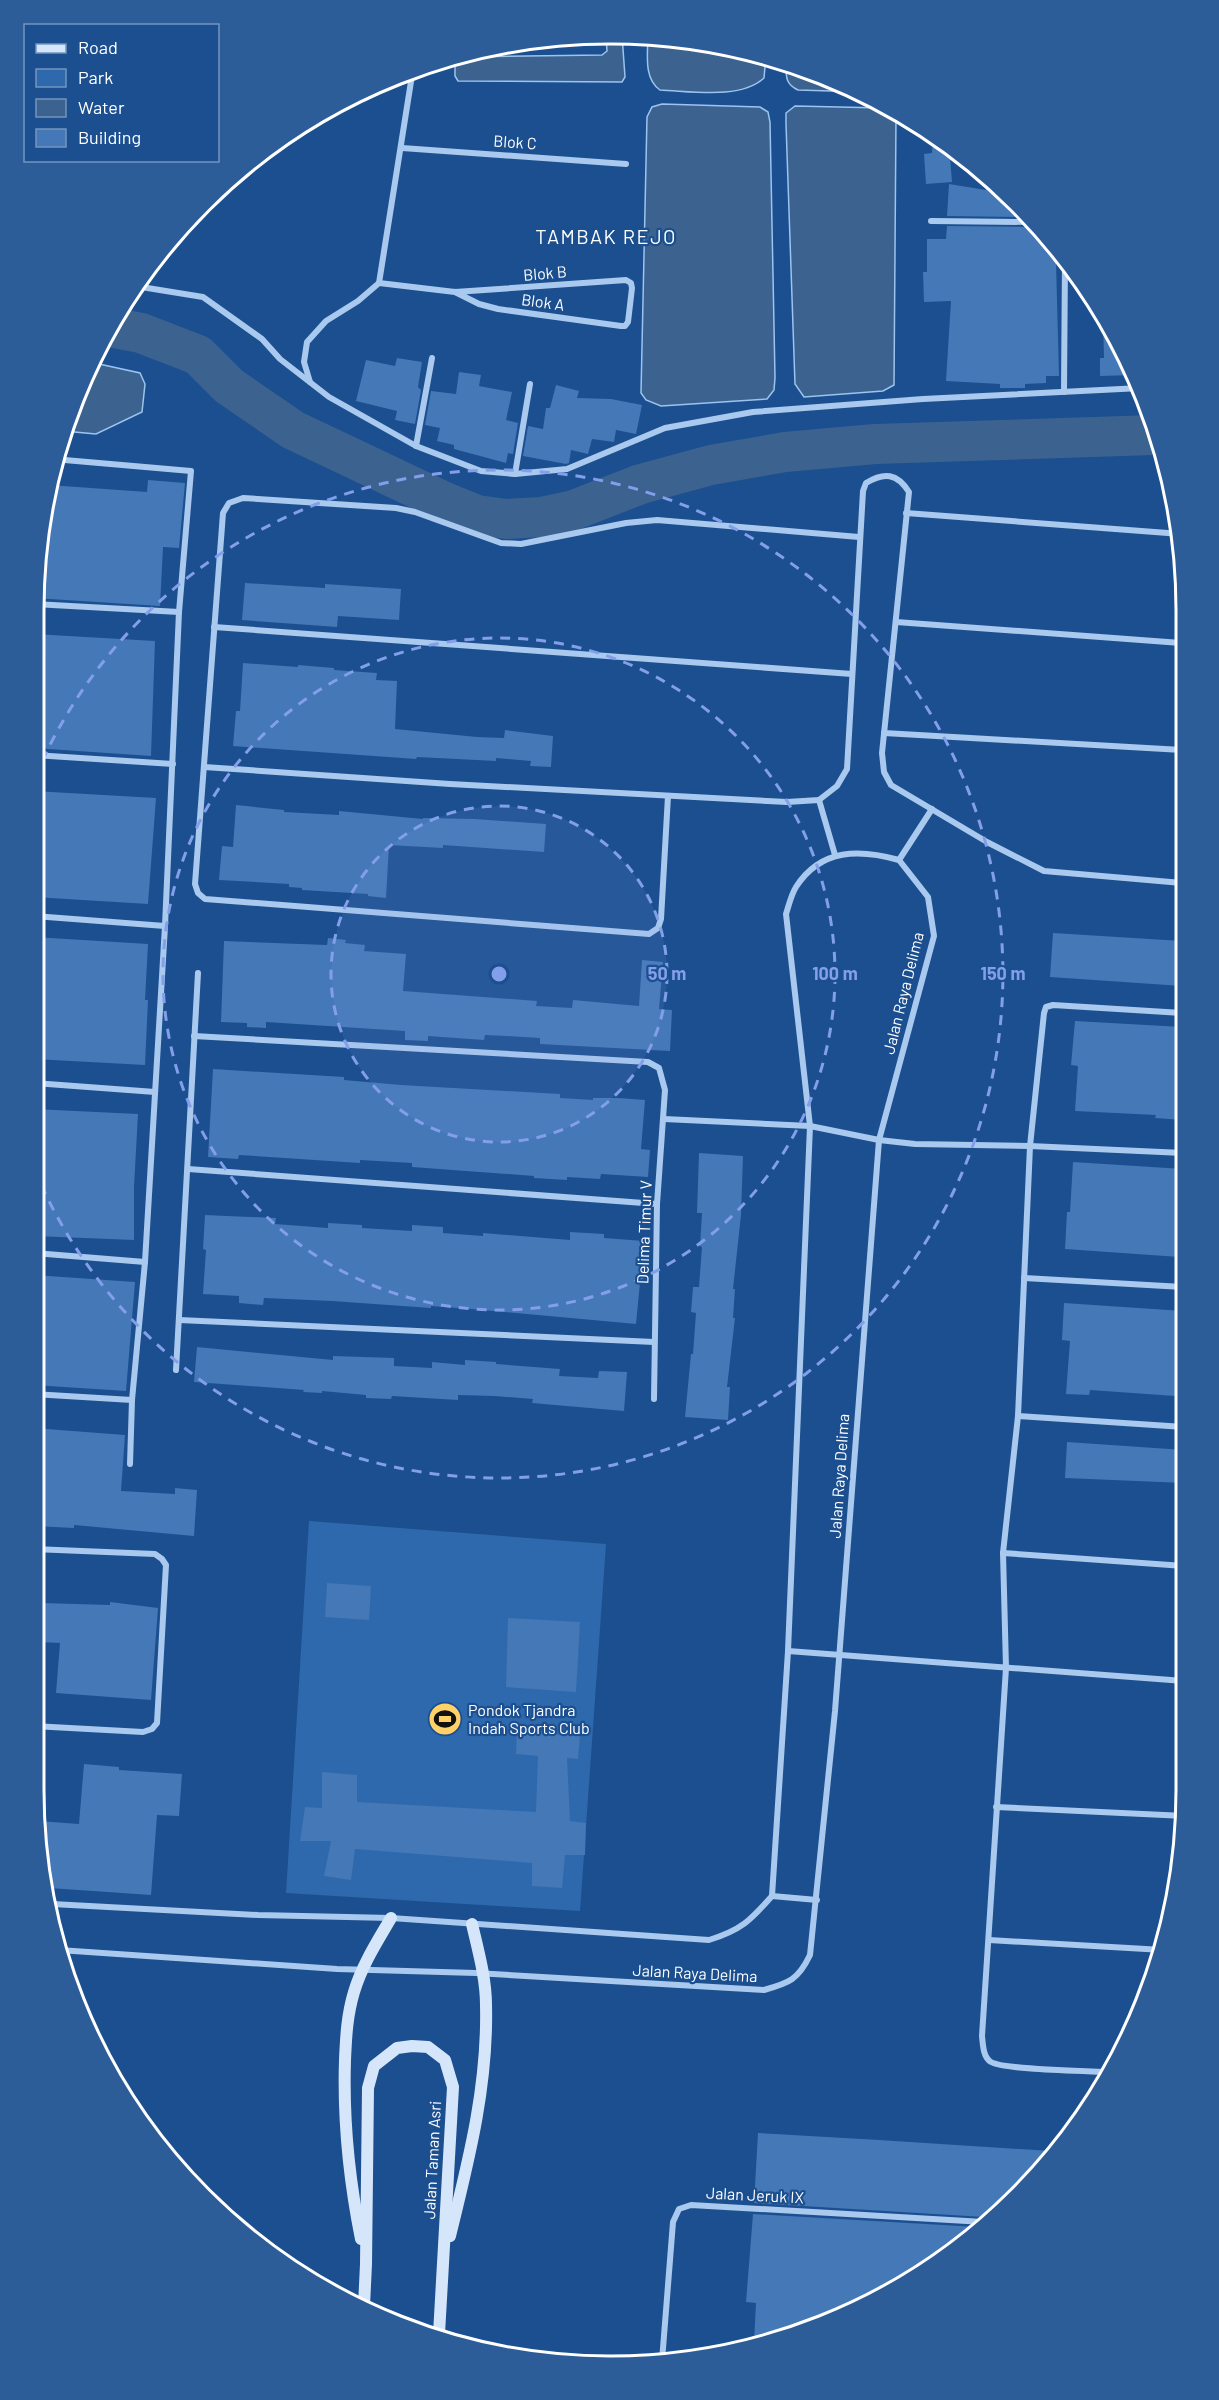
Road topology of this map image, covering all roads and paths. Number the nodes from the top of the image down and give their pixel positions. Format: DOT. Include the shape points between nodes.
graph roads {
  1 [pos="411,80"];
  2 [pos="402,148"];
  3 [pos="626,164"];
  4 [pos="931,221"];
  5 [pos="1022,222"];
  6 [pos="1065,273"];
  7 [pos="379,283"];
  8 [pos="144,287"];
  9 [pos="455,292"];
  10 [pos="628,322"];
  11 [pos="432,358"];
  12 [pos="310,382"];
  13 [pos="530,384"];
  14 [pos="1130,389"];
  15 [pos="1064,392"];
  16 [pos="416,446"];
  17 [pos="64,460"];
  18 [pos="515,474"];
  19 [pos="906,513"];
  20 [pos="1171,533"];
  21 [pos="859,537"];
  22 [pos="43,605"];
  23 [pos="179,612"];
  24 [pos="896,622"];
  25 [pos="214,627"];
  26 [pos="1176,643"];
  27 [pos="852,674"];
  28 [pos="884,733"];
  29 [pos="1176,750"];
  30 [pos="43,757"];
  31 [pos="173,764"];
  32 [pos="204,767"];
  33 [pos="668,796"];
  34 [pos="819,800"];
  35 [pos="932,809"];
  36 [pos="835,855"];
  37 [pos="899,860"];
  38 [pos="1176,882"];
  39 [pos="43,917"];
  40 [pos="165,926"];
  41 [pos="198,973"];
  42 [pos="1176,1013"];
  43 [pos="194,1036"];
  44 [pos="43,1084"];
  45 [pos="155,1092"];
  46 [pos="664,1119"];
  47 [pos="810,1126"];
  48 [pos="879,1140"];
  49 [pos="1030,1146"];
  50 [pos="1176,1154"];
  51 [pos="188,1169"];
  52 [pos="657,1204"];
  53 [pos="43,1254"];
  54 [pos="145,1262"];
  55 [pos="1024,1278"];
  56 [pos="1176,1287"];
  57 [pos="179,1320"];
  58 [pos="654,1342"];
  59 [pos="176,1370"];
  60 [pos="43,1395"];
  61 [pos="654,1399"];
  62 [pos="132,1400"];
  63 [pos="1018,1416"];
  64 [pos="1176,1426"];
  65 [pos="130,1464"];
  66 [pos="43,1548"];
  67 [pos="1003,1553"];
  68 [pos="1176,1565"];
  69 [pos="788,1651"];
  70 [pos="840,1653"];
  71 [pos="1006,1668"];
  72 [pos="1176,1680"];
  73 [pos="43,1727"];
  74 [pos="996,1807"];
  75 [pos="1175,1816"];
  76 [pos="772,1896"];
  77 [pos="817,1900"];
  78 [pos="55,1904"];
  79 [pos="391,1918"];
  80 [pos="468,1923"];
  81 [pos="989,1940"];
  82 [pos="1152,1949"];
  83 [pos="67,1951"];
  84 [pos="362,1969"];
  85 [pos="480,1974"];
  86 [pos="1101,2072"];
  87 [pos="976,2222"];
  88 [pos="443,2263"];
  89 [pos="366,2264"];
  90 [pos="364,2300"];
  91 [pos="439,2330"];
  92 [pos="663,2354"];
  1 -- 2 [label="street"];
  2 -- 3 [label="street, Blok C"];
  2 -- 7 [label="street"];
  4 -- 5 [label="street"];
  6 -- 15 [label="street"];
  7 -- 9 [label="street"];
  7 -- 12 [label="street" via="326,321 307,342 304,362"];
  8 -- 12 [label="street" via="203,297 262,339"];
  9 -- 10 [label="street, Blok A" via="498,309 621,326"];
  9 -- 10 [label="street, Blok B" via="626,280 632,288"];
  11 -- 16 [label="street"];
  12 -- 16 [label="street" via="329,397"];
  13 -- 18 [label="street"];
  14 -- 15 [label="street"];
  15 -- 18 [label="street" via="708,418 665,428 567,469"];
  16 -- 18 [label="street" via="481,471"];
  17 -- 23 [label="street" via="191,471"];
  19 -- 20 [label="street"];
  19 -- 21 [label="street" via="909,492 902,480 878,476 866,483 863,491"];
  19 -- 24 [label="street"];
  21 -- 25 [label="street" via="657,520 521,544 501,543 396,508 243,498 229,503 223,513"];
  21 -- 27 [label="street"];
  22 -- 23 [label="street"];
  23 -- 31 [label="street"];
  24 -- 26 [label="street"];
  24 -- 28 [label="street"];
  25 -- 27 [label="street"];
  25 -- 32 [label="street"];
  27 -- 34 [label="street" via="847,769 837,786"];
  28 -- 29 [label="street"];
  28 -- 35 [label="street" via="884,772 891,785"];
  30 -- 31 [label="street"];
  31 -- 40 [label="street"];
  32 -- 33 [label="street"];
  32 -- 33 [label="street" via="195,884 205,899 649,934 658,928 661,919"];
  33 -- 34 [label="street"];
  34 -- 36 [label="street"];
  35 -- 37 [label="street"];
  35 -- 38 [label="street" via="1044,870"];
  36 -- 37 [label="street" via="863,852"];
  36 -- 47 [label="street" via="814,868 796,887 786,914"];
  37 -- 48 [label="street, Jalan Raya Delima" via="928,897 934,936"];
  39 -- 40 [label="street"];
  40 -- 45 [label="street"];
  41 -- 43 [label="street"];
  42 -- 49 [label="street" via="1046,1007"];
  43 -- 46 [label="street, Delima Timur V" via="648,1062 659,1068 665,1090"];
  43 -- 51 [label="street"];
  44 -- 45 [label="street"];
  45 -- 54 [label="street"];
  46 -- 47 [label="street"];
  46 -- 52 [label="street, Delima Timur V"];
  47 -- 48 [label="street"];
  47 -- 69 [label="street"];
  48 -- 49 [label="street"];
  48 -- 70 [label="street, Jalan Raya Delima"];
  49 -- 50 [label="street"];
  49 -- 55 [label="street"];
  51 -- 52 [label="street"];
  51 -- 57 [label="street"];
  52 -- 58 [label="street, Delima Timur V"];
  53 -- 54 [label="street"];
  54 -- 62 [label="street"];
  55 -- 56 [label="street"];
  55 -- 63 [label="street"];
  57 -- 58 [label="street"];
  57 -- 59 [label="street"];
  58 -- 61 [label="street, Delima Timur V"];
  60 -- 62 [label="street"];
  62 -- 65 [label="street"];
  63 -- 64 [label="street"];
  63 -- 67 [label="street"];
  66 -- 73 [label="street" via="155,1554 166,1565 157,1723 143,1732"];
  67 -- 68 [label="street"];
  67 -- 71 [label="street"];
  69 -- 70 [label="street"];
  69 -- 76 [label="street"];
  70 -- 71 [label="street"];
  70 -- 77 [label="street, Jalan Raya Delima"];
  71 -- 72 [label="street"];
  71 -- 74 [label="street"];
  74 -- 75 [label="street"];
  74 -- 81 [label="street"];
  76 -- 77 [label="street"];
  76 -- 80 [label="street, Jalan Raya Delima" via="733,1933 709,1940"];
  77 -- 85 [label="street, Jalan Raya Delima" via="810,1955 803,1971 789,1983 764,1990"];
  78 -- 79 [label="street"];
  79 -- 80 [label="street"];
  79 -- 84 [label="main road"];
  80 -- 85 [label="main road"];
  81 -- 82 [label="street"];
  81 -- 86 [label="street" via="982,2036 986,2056 992,2062 1009,2066"];
  83 -- 84 [label="street"];
  84 -- 85 [label="street"];
  84 -- 89 [label="main road" via="347,2019 344,2084 345,2141"];
  85 -- 88 [label="main road" via="486,2004 482,2097"];
  87 -- 92 [label="street, Jalan Jeruk IX" via="691,2205 679,2209 673,2222"];
  88 -- 89 [label="main road, Jalan Taman Asri" via="453,2086 445,2060 428,2047 412,2046 397,2048 374,2066 368,2088"];
  88 -- 91 [label="main road, Jalan Taman Asri"];
  89 -- 90 [label="main road, Jalan Taman Asri"];
}
